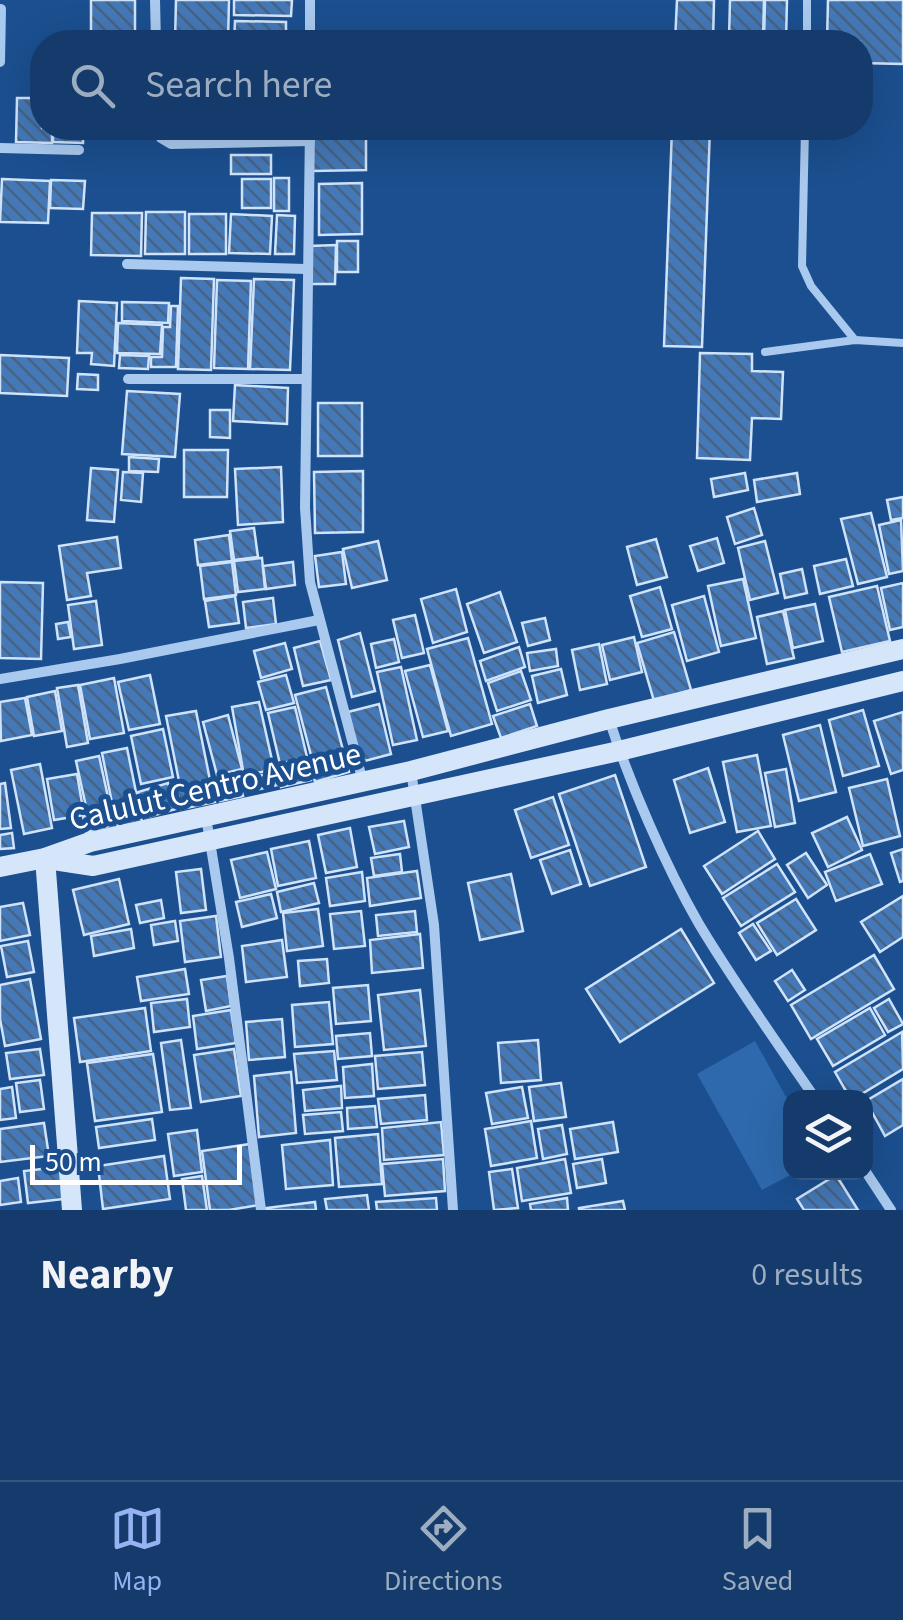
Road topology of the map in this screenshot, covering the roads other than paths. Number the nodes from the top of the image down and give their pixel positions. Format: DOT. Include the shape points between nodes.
graph roads {
  1 [pos="155,0"];
  2 [pos="310,0"];
  3 [pos="807,0"];
  4 [pos="1,10"];
  5 [pos="156,30"];
  6 [pos="310,30"];
  7 [pos="806,30"];
  8 [pos="0,62"];
  9 [pos="164,140"];
  10 [pos="805,140"];
  11 [pos="310,141"];
  12 [pos="0,148"];
  13 [pos="78,150"];
  14 [pos="127,264"];
  15 [pos="306,269"];
  16 [pos="855,340"];
  17 [pos="903,342"];
  18 [pos="765,352"];
  19 [pos="128,378"];
  20 [pos="306,379"];
  21 [pos="320,620"];
  22 [pos="903,649"];
  23 [pos="0,679"];
  24 [pos="903,681"];
  25 [pos="730,692"];
  26 [pos="610,719"];
  27 [pos="737,723"];
  28 [pos="619,750"];
  29 [pos="410,771"];
  30 [pos="364,782"];
  31 [pos="415,796"];
  32 [pos="206,817"];
  33 [pos="211,839"];
  34 [pos="45,858"];
  35 [pos="0,867"];
  36 [pos="809,1090"];
  37 [pos="871,1180"];
  38 [pos="72,1210"];
  39 [pos="262,1210"];
  40 [pos="453,1210"];
  41 [pos="891,1210"];
  1 -- 5 [label="street"];
  2 -- 6 [label="street"];
  3 -- 7 [label="lane"];
  4 -- 8 [label="street"];
  9 -- 11 [label="street"];
  10 -- 16 [label="lane" via="802,266"];
  11 -- 15 [label="street"];
  12 -- 13 [label="street"];
  14 -- 15 [label="street"];
  15 -- 20 [label="street"];
  16 -- 17 [label="lane"];
  16 -- 18 [label="lane"];
  19 -- 20 [label="street"];
  20 -- 21 [label="street" via="305,508"];
  21 -- 23 [label="street"];
  21 -- 30 [label="street"];
  22 -- 25 [label="main road, Calulut Centro Avenue"];
  24 -- 27 [label="main road, Calulut Centro Avenue"];
  25 -- 26 [label="main road, Calulut Centro Avenue"];
  25 -- 27 [label="main road"];
  26 -- 28 [label="street"];
  26 -- 29 [label="main road, Calulut Centro Avenue"];
  27 -- 28 [label="main road, Calulut Centro Avenue"];
  28 -- 31 [label="main road, Calulut Centro Avenue"];
  28 -- 36 [label="street" via="698,921"];
  29 -- 30 [label="main road, Calulut Centro Avenue"];
  29 -- 31 [label="street"];
  30 -- 32 [label="main road, Calulut Centro Avenue"];
  31 -- 33 [label="main road, Calulut Centro Avenue"];
  31 -- 40 [label="street" via="434,925"];
  32 -- 33 [label="street"];
  32 -- 34 [label="main road, Calulut Centro Avenue"];
  33 -- 34 [label="main road, Calulut Centro Avenue" via="94,866"];
  33 -- 39 [label="street"];
  34 -- 35 [label="main road"];
  34 -- 38 [label="main road"];
  37 -- 41 [label="street"];
}
